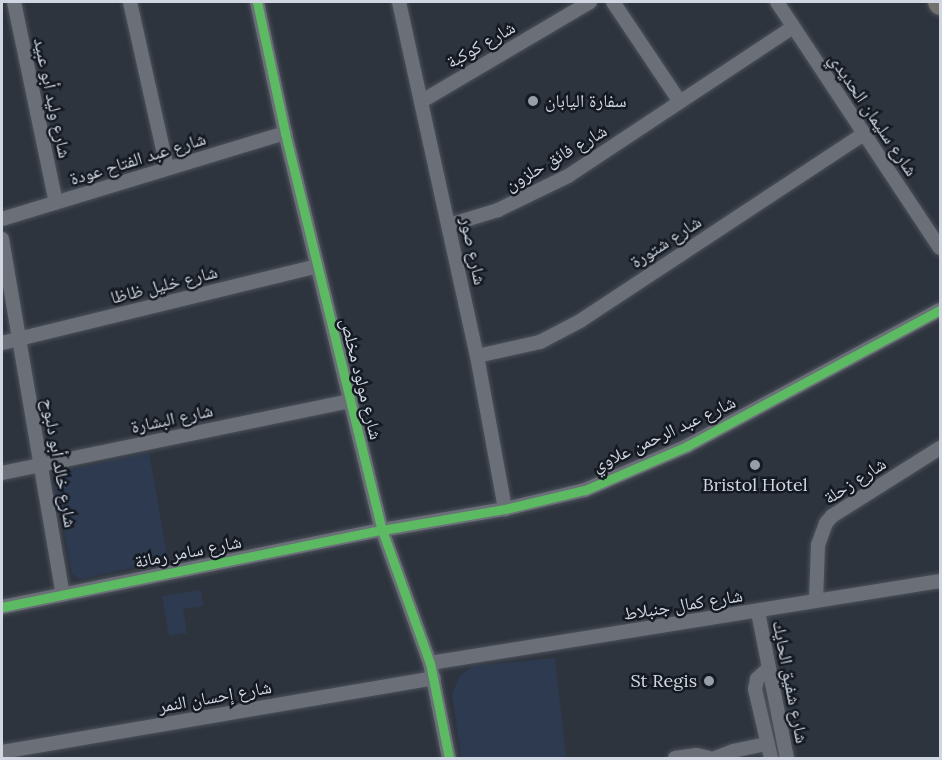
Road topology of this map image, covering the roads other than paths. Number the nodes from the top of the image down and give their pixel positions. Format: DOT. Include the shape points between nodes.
graph roads {
  1 [pos="14,2"];
  2 [pos="130,2"];
  3 [pos="257,2"];
  4 [pos="399,2"];
  5 [pos="590,2"];
  6 [pos="613,2"];
  7 [pos="777,2"];
  8 [pos="793,27"];
  9 [pos="422,100"];
  10 [pos="680,102"];
  11 [pos="285,132"];
  12 [pos="864,134"];
  13 [pos="167,168"];
  14 [pos="56,203"];
  15 [pos="2,219"];
  16 [pos="450,225"];
  17 [pos="2,239"];
  18 [pos="940,248"];
  19 [pos="317,266"];
  20 [pos="940,310"];
  21 [pos="19,339"];
  22 [pos="2,343"];
  23 [pos="477,356"];
  24 [pos="349,401"];
  25 [pos="940,448"];
  26 [pos="41,464"];
  27 [pos="2,473"];
  28 [pos="505,509"];
  29 [pos="382,530"];
  30 [pos="940,581"];
  31 [pos="63,594"];
  32 [pos="816,600"];
  33 [pos="2,607"];
  34 [pos="758,612"];
  35 [pos="430,663"];
  36 [pos="768,669"];
  37 [pos="434,678"];
  38 [pos="767,744"];
  39 [pos="2,752"];
  40 [pos="449,759"];
  41 [pos="675,759"];
  42 [pos="709,759"];
  43 [pos="715,759"];
  44 [pos="771,759"];
  45 [pos="787,759"];
  1 -- 14 [label="street, شارع وليد أبو عبيد"];
  2 -- 13 [label="street"];
  3 -- 11 [label="street, شارع مولود مخلص"];
  4 -- 9 [label="street, شارع صور"];
  5 -- 9 [label="street, شارع كوكبة"];
  6 -- 10 [label="street"];
  7 -- 8 [label="street, شارع سليمان الحديدي"];
  8 -- 10 [label="street, شارع فائق حلزون"];
  8 -- 12 [label="street, شارع سليمان الحديدي"];
  9 -- 16 [label="street, شارع صور"];
  10 -- 16 [label="street, شارع فائق حلزون" via="545,189"];
  11 -- 13 [label="street, شارع عبد الفتاح عودة"];
  11 -- 19 [label="street, شارع مولود مخلص"];
  12 -- 18 [label="street, شارع سليمان الحديدي"];
  12 -- 23 [label="street, شارع شتورة" via="580,321 540,342"];
  13 -- 14 [label="street, شارع عبد الفتاح عودة"];
  14 -- 15 [label="street, شارع عبد الفتاح عودة"];
  16 -- 23 [label="street, شارع صور"];
  17 -- 21 [label="street, شارع خالد أبو دلبوح"];
  19 -- 21 [label="street, شارع خليل ظاظا"];
  19 -- 24 [label="street, شارع مولود مخلص"];
  20 -- 28 [label="street, شارع عبد الرحمن علاوي" via="687,446 585,490"];
  21 -- 22 [label="street"];
  21 -- 26 [label="street, شارع خالد أبو دلبوح"];
  23 -- 28 [label="street, شارع صور"];
  24 -- 26 [label="street, شارع البشارة"];
  24 -- 29 [label="street, شارع مولود مخلص"];
  25 -- 32 [label="street, شارع زحلة" via="826,523 818,545"];
  26 -- 27 [label="street, شارع البشارة"];
  26 -- 31 [label="street, شارع خالد أبو دلبوح"];
  28 -- 29 [label="street, شارع عبد الرحمن علاوي"];
  29 -- 31 [label="street, شارع سامر رمانة"];
  29 -- 35 [label="street, شارع مولود مخلص"];
  30 -- 32 [label="street, شارع كمال جنبلاط"];
  31 -- 33 [label="street, شارع سامر رمانة"];
  32 -- 34 [label="street, شارع كمال جنبلاط"];
  34 -- 35 [label="street, شارع كمال جنبلاط"];
  34 -- 36 [label="street, شارع شفيق الحايك"];
  35 -- 37 [label="street, شارع مولود مخلص"];
  36 -- 38 [label="street" via="754,684"];
  36 -- 45 [label="street, شارع شفيق الحايك"];
  37 -- 39 [label="street, شارع إحسان النمر"];
  37 -- 40 [label="street, شارع مولود مخلص"];
  38 -- 43 [label="street"];
  38 -- 44 [label="street"];
  41 -- 42 [label="street"];
}
